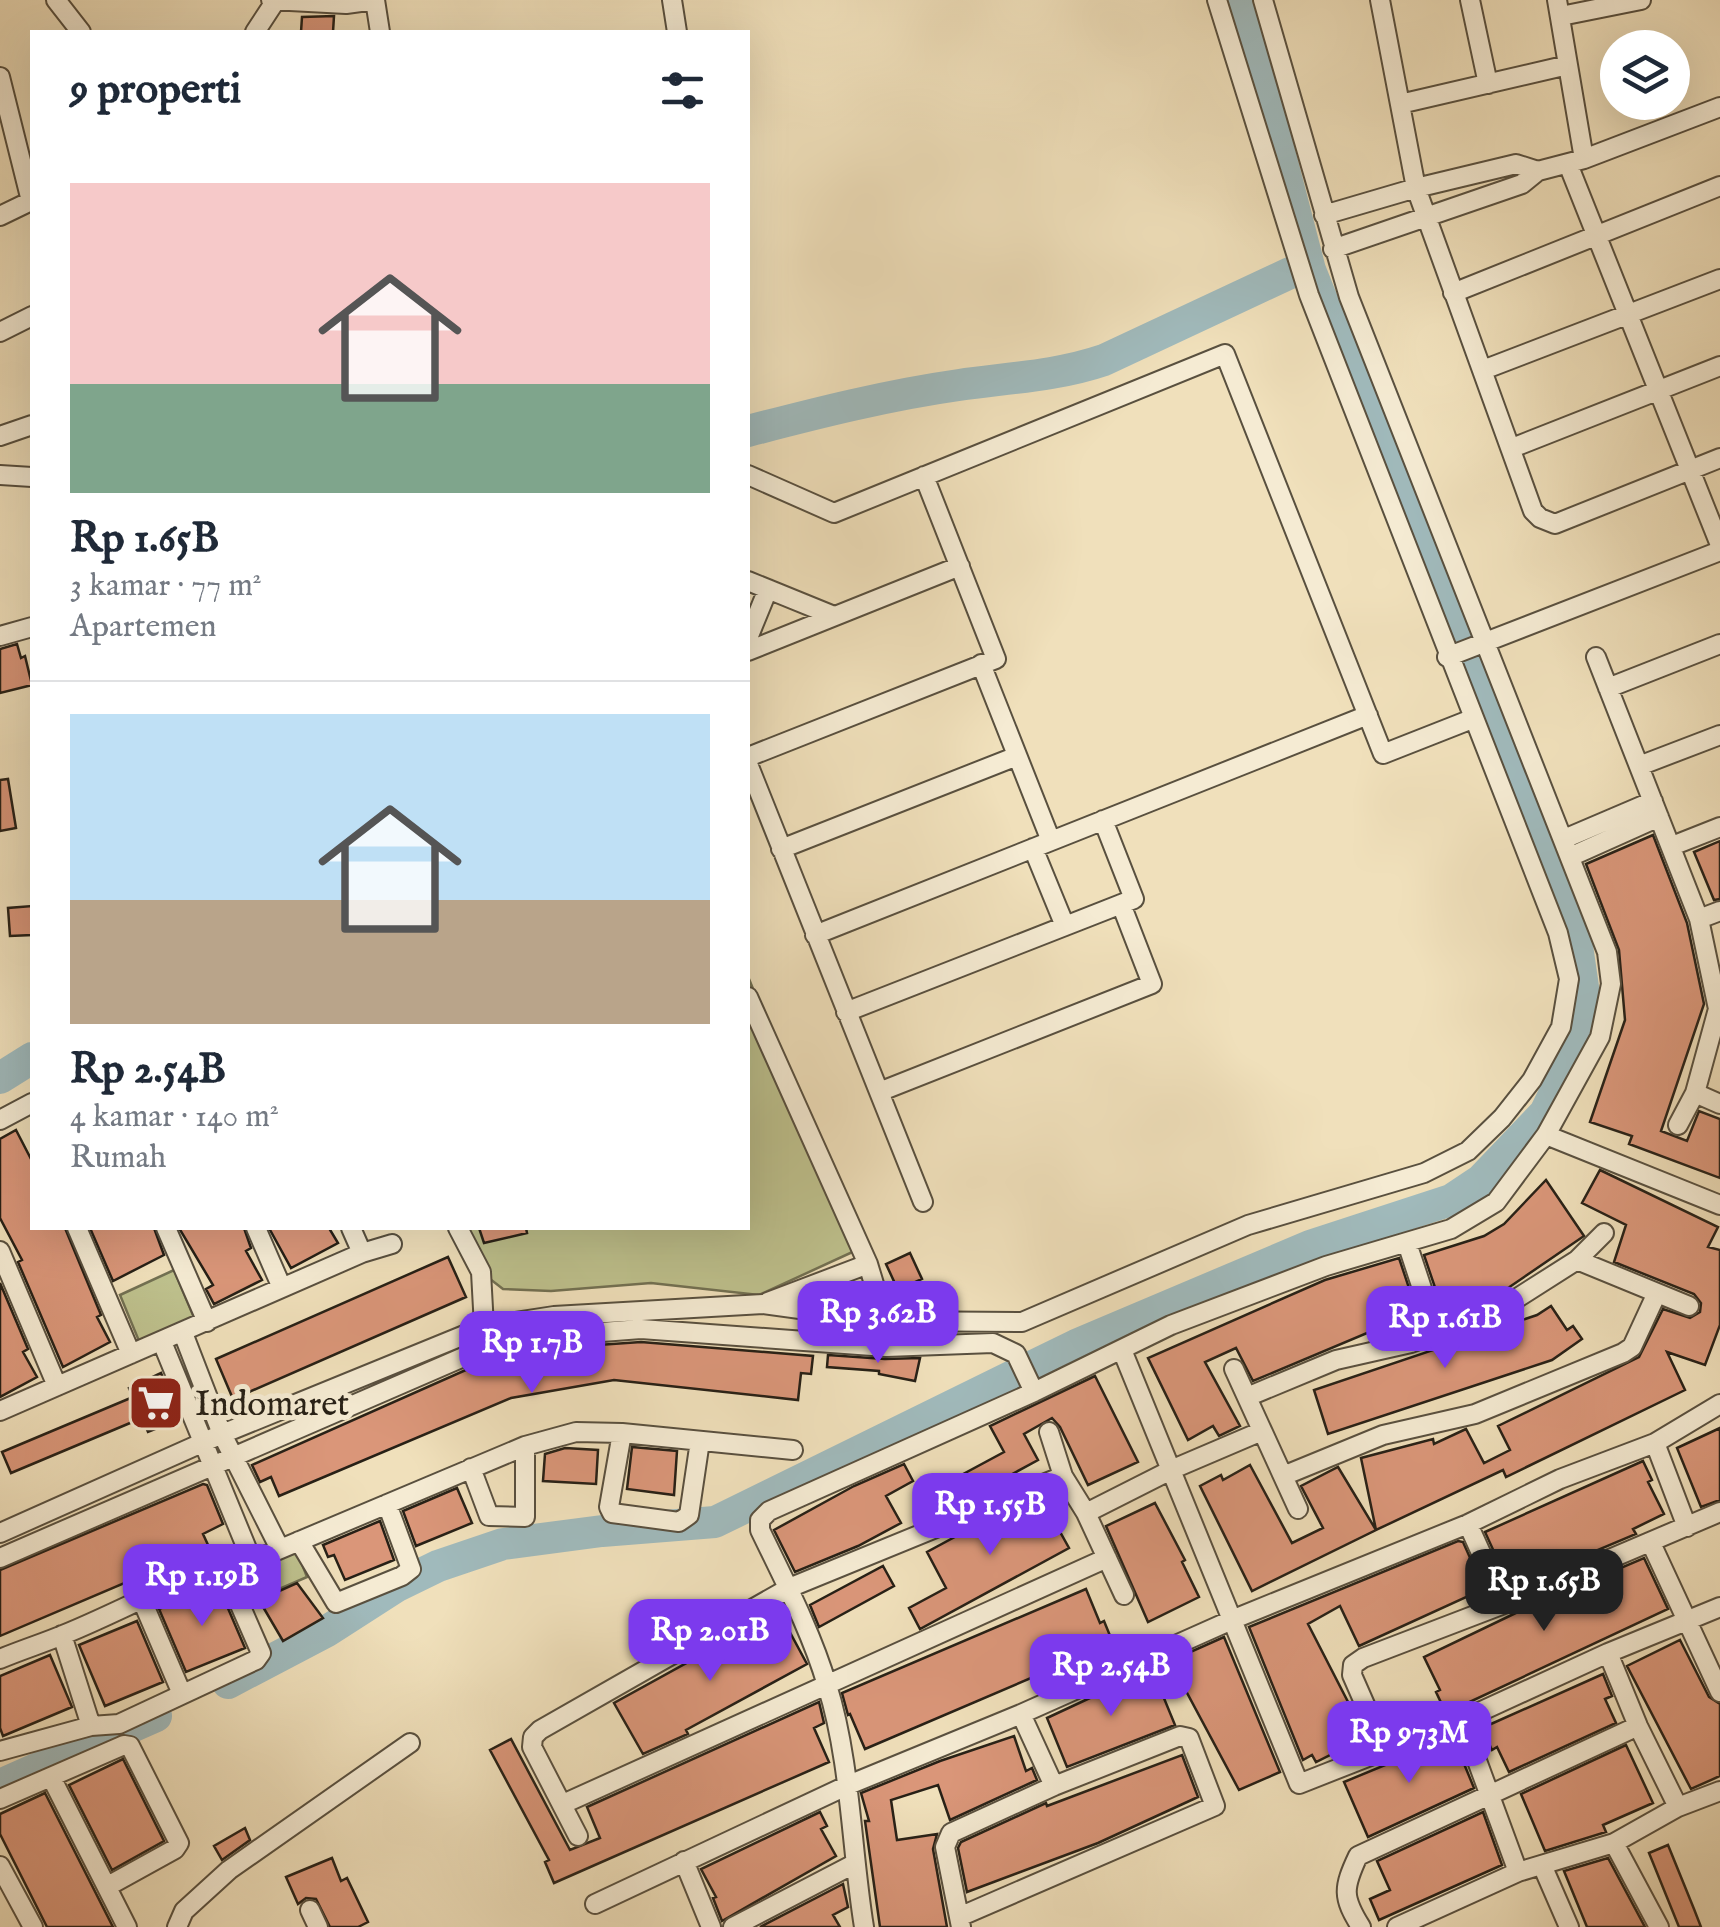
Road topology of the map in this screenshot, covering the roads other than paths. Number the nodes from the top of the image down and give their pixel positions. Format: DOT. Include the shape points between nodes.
graph roads {
  1 [pos="56,0"];
  2 [pos="375,0"];
  3 [pos="672,0"];
  4 [pos="1216,0"];
  5 [pos="1263,0"];
  6 [pos="1380,0"];
  7 [pos="1470,0"];
  8 [pos="1641,0"];
  9 [pos="274,1"];
  10 [pos="1559,8"];
  11 [pos="78,30"];
  12 [pos="255,30"];
  13 [pos="380,30"];
  14 [pos="677,30"];
  15 [pos="1568,65"];
  16 [pos="0,77"];
  17 [pos="1488,84"];
  18 [pos="1400,104"];
  19 [pos="1720,106"];
  20 [pos="1576,161"];
  21 [pos="1538,171"];
  22 [pos="1720,186"];
  23 [pos="1416,188"];
  24 [pos="30,192"];
  25 [pos="30,201"];
  26 [pos="30,202"];
  27 [pos="1324,215"];
  28 [pos="0,216"];
  29 [pos="1427,216"];
  30 [pos="0,232"];
  31 [pos="1596,236"];
  32 [pos="1333,249"];
  33 [pos="1720,279"];
  34 [pos="1453,293"];
  35 [pos="1628,314"];
  36 [pos="30,317"];
  37 [pos="0,332"];
  38 [pos="1720,366"];
  39 [pos="1482,370"];
  40 [pos="1658,390"];
  41 [pos="30,426"];
  42 [pos="0,436"];
  43 [pos="1512,448"];
  44 [pos="1720,458"];
  45 [pos="1690,470"];
  46 [pos="0,475"];
  47 [pos="750,476"];
  48 [pos="924,476"];
  49 [pos="30,477"];
  50 [pos="1720,548"];
  51 [pos="960,566"];
  52 [pos="750,582"];
  53 [pos="768,589"];
  54 [pos="834,616"];
  55 [pos="30,628"];
  56 [pos="750,633"];
  57 [pos="0,636"];
  58 [pos="1480,643"];
  59 [pos="1720,644"];
  60 [pos="750,650"];
  61 [pos="1451,655"];
  62 [pos="1596,656"];
  63 [pos="981,664"];
  64 [pos="1608,688"];
  65 [pos="1368,714"];
  66 [pos="1472,719"];
  67 [pos="1720,735"];
  68 [pos="1017,756"];
  69 [pos="750,759"];
  70 [pos="750,765"];
  71 [pos="1639,766"];
  72 [pos="1656,809"];
  73 [pos="1103,820"];
  74 [pos="1720,827"];
  75 [pos="1042,845"];
  76 [pos="1672,846"];
  77 [pos="1568,847"];
  78 [pos="782,849"];
  79 [pos="1121,904"];
  80 [pos="1720,912"];
  81 [pos="1699,919"];
  82 [pos="1065,926"];
  83 [pos="816,935"];
  84 [pos="750,1004"];
  85 [pos="846,1012"];
  86 [pos="1719,1014"];
  87 [pos="878,1092"];
  88 [pos="1695,1093"];
  89 [pos="1720,1104"];
  90 [pos="29,1105"];
  91 [pos="0,1120"];
  92 [pos="1678,1125"];
  93 [pos="1546,1134"];
  94 [pos="923,1202"];
  95 [pos="1720,1205"];
  96 [pos="78,1230"];
  97 [pos="167,1230"];
  98 [pos="257,1230"];
  99 [pos="352,1230"];
  100 [pos="459,1230"];
  101 [pos="1604,1233"];
  102 [pos="1406,1242"];
  103 [pos="392,1244"];
  104 [pos="0,1251"];
  105 [pos="362,1253"];
  106 [pos="1577,1260"];
  107 [pos="868,1264"];
  108 [pos="282,1288"];
  109 [pos="1656,1294"];
  110 [pos="763,1304"];
  111 [pos="1689,1306"];
  112 [pos="887,1321"];
  113 [pos="207,1322"];
  114 [pos="484,1327"];
  115 [pos="183,1333"];
  116 [pos="994,1333"];
  117 [pos="1436,1334"];
  118 [pos="162,1342"];
  119 [pos="886,1346"];
  120 [pos="1122,1350"];
  121 [pos="131,1354"];
  122 [pos="1234,1369"];
  123 [pos="57,1386"];
  124 [pos="1032,1388"];
  125 [pos="1247,1397"];
  126 [pos="1720,1404"];
  127 [pos="0,1411"];
  128 [pos="1262,1431"];
  129 [pos="1049,1432"];
  130 [pos="622,1433"];
  131 [pos="213,1438"];
  132 [pos="700,1441"];
  133 [pos="1655,1443"];
  134 [pos="525,1446"];
  135 [pos="794,1450"];
  136 [pos="234,1456"];
  137 [pos="214,1463"];
  138 [pos="471,1468"];
  139 [pos="1173,1469"];
  140 [pos="1063,1476"];
  141 [pos="1282,1476"];
  142 [pos="388,1504"];
  143 [pos="1298,1510"];
  144 [pos="1720,1512"];
  145 [pos="1086,1513"];
  146 [pos="1468,1524"];
  147 [pos="1687,1527"];
  148 [pos="9,1529"];
  149 [pos="300,1541"];
  150 [pos="1651,1543"];
  151 [pos="26,1547"];
  152 [pos="280,1549"];
  153 [pos="0,1558"];
  154 [pos="1106,1558"];
  155 [pos="252,1560"];
  156 [pos="223,1566"];
  157 [pos="789,1588"];
  158 [pos="1124,1595"];
  159 [pos="141,1598"];
  160 [pos="1504,1604"];
  161 [pos="1720,1607"];
  162 [pos="1234,1618"];
  163 [pos="1687,1619"];
  164 [pos="62,1635"];
  165 [pos="1608,1652"];
  166 [pos="0,1659"];
  167 [pos="827,1684"];
  168 [pos="1720,1692"];
  169 [pos="182,1694"];
  170 [pos="1021,1714"];
  171 [pos="1462,1720"];
  172 [pos="91,1726"];
  173 [pos="1638,1726"];
  174 [pos="410,1743"];
  175 [pos="1384,1748"];
  176 [pos="0,1751"];
  177 [pos="51,1777"];
  178 [pos="846,1786"];
  179 [pos="1054,1786"];
  180 [pos="1720,1791"];
  181 [pos="1488,1793"];
  182 [pos="0,1799"];
  183 [pos="562,1804"];
  184 [pos="1678,1808"];
  185 [pos="578,1836"];
  186 [pos="1614,1843"];
  187 [pos="684,1862"];
  188 [pos="854,1864"];
  189 [pos="1542,1865"];
  190 [pos="0,1866"];
  191 [pos="1518,1872"];
  192 [pos="108,1886"];
  193 [pos="595,1904"];
  194 [pos="961,1922"];
  195 [pos="32,1927"];
  196 [pos="127,1927"];
  197 [pos="177,1927"];
  198 [pos="712,1927"];
  199 [pos="733,1927"];
  200 [pos="864,1927"];
  201 [pos="1362,1927"];
  202 [pos="1397,1927"];
  203 [pos="1569,1927"];
  204 [pos="1659,1927"];
  1 -- 11 [label="street"];
  2 -- 9 [label="street"];
  2 -- 13 [label="street"];
  3 -- 14 [label="street"];
  4 -- 61 [label="street" via="1308,295"];
  5 -- 27 [label="street"];
  6 -- 18 [label="street"];
  7 -- 17 [label="street"];
  8 -- 10 [label="street"];
  9 -- 12 [label="street"];
  10 -- 15 [label="street"];
  15 -- 17 [label="street"];
  15 -- 20 [label="street"];
  16 -- 24 [label="street"];
  17 -- 18 [label="street"];
  18 -- 23 [label="street"];
  19 -- 20 [label="street"];
  20 -- 21 [label="street"];
  20 -- 31 [label="street"];
  21 -- 23 [label="street" via="1516,164"];
  21 -- 29 [label="street" via="1522,184"];
  22 -- 31 [label="street"];
  23 -- 27 [label="street"];
  23 -- 29 [label="street"];
  25 -- 28 [label="street"];
  26 -- 30 [label="street"];
  27 -- 32 [label="street"];
  29 -- 32 [label="street"];
  29 -- 34 [label="street"];
  31 -- 34 [label="street"];
  31 -- 35 [label="street"];
  32 -- 58 [label="street"];
  33 -- 35 [label="street"];
  34 -- 39 [label="street"];
  35 -- 39 [label="street"];
  35 -- 40 [label="street"];
  36 -- 37 [label="street"];
  38 -- 40 [label="street"];
  39 -- 43 [label="street"];
  40 -- 43 [label="street"];
  40 -- 45 [label="street"];
  41 -- 42 [label="street"];
  43 -- 45 [label="street" via="1533,510 1556,524"];
  44 -- 45 [label="street"];
  45 -- 50 [label="street"];
  46 -- 49 [label="street"];
  47 -- 48 [label="street" via="834,512"];
  48 -- 51 [label="street"];
  48 -- 65 [label="street" via="1224,354"];
  50 -- 58 [label="street"];
  51 -- 54 [label="street"];
  51 -- 63 [label="street" via="996,658"];
  52 -- 53 [label="street"];
  53 -- 54 [label="street"];
  53 -- 56 [label="street"];
  54 -- 60 [label="street"];
  55 -- 57 [label="street"];
  58 -- 61 [label="street"];
  58 -- 77 [label="street"];
  59 -- 64 [label="street"];
  61 -- 66 [label="street"];
  62 -- 64 [label="street"];
  63 -- 68 [label="street"];
  63 -- 69 [label="street"];
  64 -- 71 [label="street"];
  65 -- 66 [label="street" via="1383,754"];
  65 -- 73 [label="street"];
  66 -- 116 [label="street" via="1558,932 1569,980 1561,1027 1532,1080 1468,1151 1424,1173 1248,1224"];
  67 -- 71 [label="street"];
  68 -- 75 [label="street"];
  68 -- 78 [label="street"];
  70 -- 78 [label="street"];
  71 -- 72 [label="street"];
  72 -- 76 [label="street"];
  72 -- 77 [label="street"];
  73 -- 75 [label="street"];
  73 -- 79 [label="street" via="1134,899"];
  74 -- 76 [label="street"];
  75 -- 82 [label="street"];
  75 -- 83 [label="street"];
  76 -- 81 [label="street"];
  77 -- 93 [label="street" via="1607,952 1612,984 1600,1037"];
  78 -- 83 [label="street"];
  79 -- 82 [label="street"];
  79 -- 87 [label="street" via="1152,984"];
  80 -- 81 [label="street"];
  81 -- 86 [label="street"];
  82 -- 85 [label="street"];
  83 -- 85 [label="street"];
  84 -- 107 [label="street"];
  85 -- 87 [label="street"];
  86 -- 88 [label="street"];
  87 -- 94 [label="street"];
  88 -- 89 [label="street"];
  88 -- 92 [label="street"];
  90 -- 91 [label="street"];
  93 -- 95 [label="street"];
  93 -- 102 [label="street" via="1496,1202 1451,1229"];
  96 -- 121 [label="street"];
  97 -- 113 [label="street"];
  98 -- 108 [label="street"];
  99 -- 105 [label="street"];
  100 -- 114 [label="street" via="481,1272"];
  101 -- 106 [label="street"];
  102 -- 117 [label="street"];
  102 -- 120 [label="street" via="1326,1266"];
  103 -- 105 [label="street"];
  104 -- 123 [label="street"];
  105 -- 108 [label="street"];
  106 -- 109 [label="street"];
  106 -- 117 [label="street" via="1497,1311"];
  107 -- 110 [label="street"];
  107 -- 112 [label="street"];
  108 -- 113 [label="street"];
  109 -- 111 [label="street"];
  109 -- 141 [label="street" via="1632,1347 1622,1353 1475,1414 1384,1435"];
  110 -- 112 [label="street"];
  110 -- 114 [label="street" via="554,1316"];
  112 -- 116 [label="street"];
  112 -- 119 [label="street"];
  113 -- 115 [label="street"];
  114 -- 131 [label="street"];
  115 -- 118 [label="street"];
  115 -- 131 [label="street"];
  116 -- 119 [label="street"];
  116 -- 124 [label="street" via="1016,1354"];
  117 -- 125 [label="street" via="1336,1360"];
  118 -- 121 [label="street"];
  118 -- 131 [label="street"];
  119 -- 136 [label="street" via="641,1329 524,1338 482,1349"];
  120 -- 124 [label="street"];
  120 -- 139 [label="street"];
  121 -- 123 [label="street"];
  122 -- 125 [label="street"];
  123 -- 127 [label="street"];
  124 -- 157 [label="street" via="769,1511 760,1530"];
  125 -- 128 [label="street"];
  126 -- 133 [label="street"];
  128 -- 139 [label="street"];
  128 -- 141 [label="street"];
  129 -- 140 [label="street"];
  130 -- 132 [label="street"];
  130 -- 132 [label="street" via="612,1513 679,1522 689,1515"];
  130 -- 134 [label="street" via="576,1432"];
  131 -- 136 [label="street"];
  131 -- 137 [label="street"];
  131 -- 148 [label="street"];
  132 -- 135 [label="street"];
  133 -- 146 [label="street" via="1560,1478"];
  133 -- 147 [label="street"];
  134 -- 138 [label="street"];
  134 -- 138 [label="street" via="525,1517 490,1516"];
  136 -- 137 [label="street"];
  136 -- 152 [label="street"];
  137 -- 151 [label="street"];
  137 -- 155 [label="street"];
  138 -- 142 [label="street"];
  139 -- 145 [label="street"];
  139 -- 162 [label="street"];
  140 -- 145 [label="street"];
  140 -- 157 [label="street"];
  141 -- 143 [label="street"];
  142 -- 149 [label="street"];
  142 -- 149 [label="street" via="411,1569 387,1583 336,1603"];
  144 -- 147 [label="street"];
  145 -- 154 [label="street"];
  146 -- 160 [label="street"];
  146 -- 162 [label="street"];
  147 -- 150 [label="street"];
  148 -- 151 [label="street"];
  149 -- 152 [label="street"];
  150 -- 160 [label="street"];
  150 -- 163 [label="street"];
  151 -- 153 [label="street"];
  152 -- 155 [label="street"];
  154 -- 158 [label="street"];
  154 -- 167 [label="street"];
  155 -- 156 [label="street"];
  156 -- 159 [label="street"];
  156 -- 169 [label="street" via="261,1653"];
  157 -- 167 [label="street"];
  157 -- 183 [label="street" via="540,1730 532,1746"];
  159 -- 164 [label="street"];
  159 -- 169 [label="street"];
  160 -- 175 [label="street" via="1353,1665"];
  161 -- 163 [label="street"];
  162 -- 170 [label="street"];
  162 -- 175 [label="street" via="1299,1784"];
  163 -- 165 [label="street"];
  163 -- 168 [label="street"];
  164 -- 166 [label="street"];
  164 -- 172 [label="street"];
  165 -- 171 [label="street"];
  165 -- 173 [label="street"];
  167 -- 178 [label="street"];
  167 -- 183 [label="street"];
  169 -- 172 [label="street" via="119,1724"];
  170 -- 178 [label="street"];
  170 -- 179 [label="street"];
  171 -- 175 [label="street"];
  171 -- 181 [label="street"];
  172 -- 176 [label="street"];
  173 -- 181 [label="street"];
  173 -- 184 [label="street"];
  174 -- 197 [label="street" via="229,1870 184,1910"];
  177 -- 182 [label="street"];
  177 -- 192 [label="street"];
  177 -- 192 [label="street" via="130,1746 180,1843"];
  178 -- 187 [label="street"];
  178 -- 188 [label="street"];
  179 -- 194 [label="street" via="948,1838"];
  179 -- 194 [label="street" via="1180,1736 1190,1741 1215,1806"];
  180 -- 184 [label="street"];
  181 -- 191 [label="street"];
  181 -- 201 [label="street" via="1358,1856 1345,1893"];
  183 -- 185 [label="street"];
  184 -- 186 [label="street"];
  186 -- 189 [label="street"];
  186 -- 204 [label="street"];
  187 -- 193 [label="street"];
  187 -- 198 [label="street"];
  188 -- 199 [label="street"];
  188 -- 200 [label="street"];
  189 -- 191 [label="street"];
  189 -- 203 [label="street"];
  190 -- 195 [label="street"];
  191 -- 202 [label="street"];
  192 -- 196 [label="street"];
}
